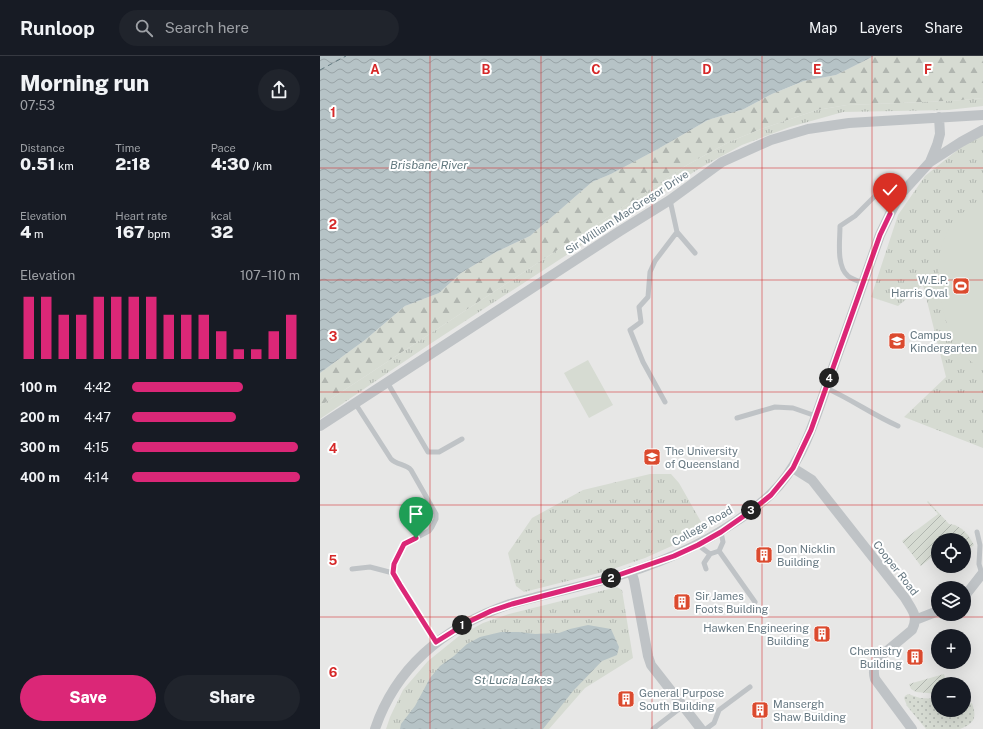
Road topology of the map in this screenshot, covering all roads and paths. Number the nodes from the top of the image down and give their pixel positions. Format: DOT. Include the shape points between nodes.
graph roads {
  1 [pos="983,115"];
  2 [pos="939,117"];
  3 [pos="983,130"];
  4 [pos="930,162"];
  5 [pos="878,192"];
  6 [pos="670,200"];
  7 [pos="677,232"];
  8 [pos="695,253"];
  9 [pos="863,283"];
  10 [pos="387,382"];
  11 [pos="826,388"];
  12 [pos="665,402"];
  13 [pos="355,403"];
  14 [pos="816,416"];
  15 [pos="737,418"];
  16 [pos="320,426"];
  17 [pos="898,426"];
  18 [pos="462,439"];
  19 [pos="793,468"];
  20 [pos="721,532"];
  21 [pos="977,532"];
  22 [pos="698,545"];
  23 [pos="719,551"];
  24 [pos="710,554"];
  25 [pos="352,569"];
  26 [pos="706,570"];
  27 [pos="631,571"];
  28 [pos="393,573"];
  29 [pos="982,574"];
  30 [pos="971,588"];
  31 [pos="756,602"];
  32 [pos="931,614"];
  33 [pos="915,620"];
  34 [pos="436,642"];
  35 [pos="750,687"];
  36 [pos="683,706"];
  37 [pos="376,729"];
  38 [pos="652,729"];
  39 [pos="701,729"];
  40 [pos="706,729"];
  41 [pos="912,729"];
  1 -- 2 [label="street, Sir William MacGregor Drive"];
  2 -- 4 [label="street, College Road" via="940,134"];
  2 -- 6 [label="street, Sir William MacGregor Drive" via="849,122 808,129 771,140 722,162"];
  3 -- 4 [label="street, College Road"];
  4 -- 9 [label="street, College Road" via="900,195 880,235"];
  5 -- 9 [label="lane" via="855,216 840,226 840,256 843,268 849,276"];
  6 -- 7 [label="lane"];
  6 -- 10 [label="street, Sir William MacGregor Drive"];
  7 -- 8 [label="lane"];
  7 -- 12 [label="lane" via="655,261 650,272 648,297 639,307 641,322 630,330 643,362"];
  9 -- 11 [label="street, College Road"];
  10 -- 13 [label="street, Sir William MacGregor Drive"];
  10 -- 18 [label="lane" via="428,452 439,452"];
  11 -- 14 [label="street, College Road"];
  11 -- 17 [label="lane"];
  13 -- 16 [label="street, Sir William MacGregor Drive"];
  13 -- 28 [label="lane" via="391,459 395,463 408,466 411,470 436,514 436,519 428,531 404,544 394,564"];
  14 -- 15 [label="lane" via="793,408 774,407"];
  14 -- 19 [label="street, College Road"];
  19 -- 20 [label="street, College Road" via="771,495"];
  19 -- 33 [label="street, Cooper Road" via="812,480 905,598 915,614"];
  20 -- 22 [label="street, College Road"];
  20 -- 23 [label="lane" via="722,542"];
  21 -- 29 [label="lane"];
  22 -- 24 [label="lane"];
  22 -- 27 [label="street, College Road"];
  23 -- 24 [label="lane"];
  23 -- 31 [label="lane"];
  24 -- 26 [label="lane" via="704,562"];
  25 -- 28 [label="lane" via="370,567"];
  27 -- 34 [label="street, College Road" via="491,611"];
  27 -- 36 [label="street" via="651,665"];
  28 -- 34 [label="lane"];
  29 -- 30 [label="street"];
  32 -- 33 [label="street"];
  33 -- 41 [label="street" via="912,630 882,655 874,667 875,679"];
  34 -- 37 [label="street, College Road" via="402,677 389,697"];
  35 -- 40 [label="lane" via="719,710 714,723"];
  36 -- 38 [label="lane"];
  36 -- 39 [label="street"];
}
